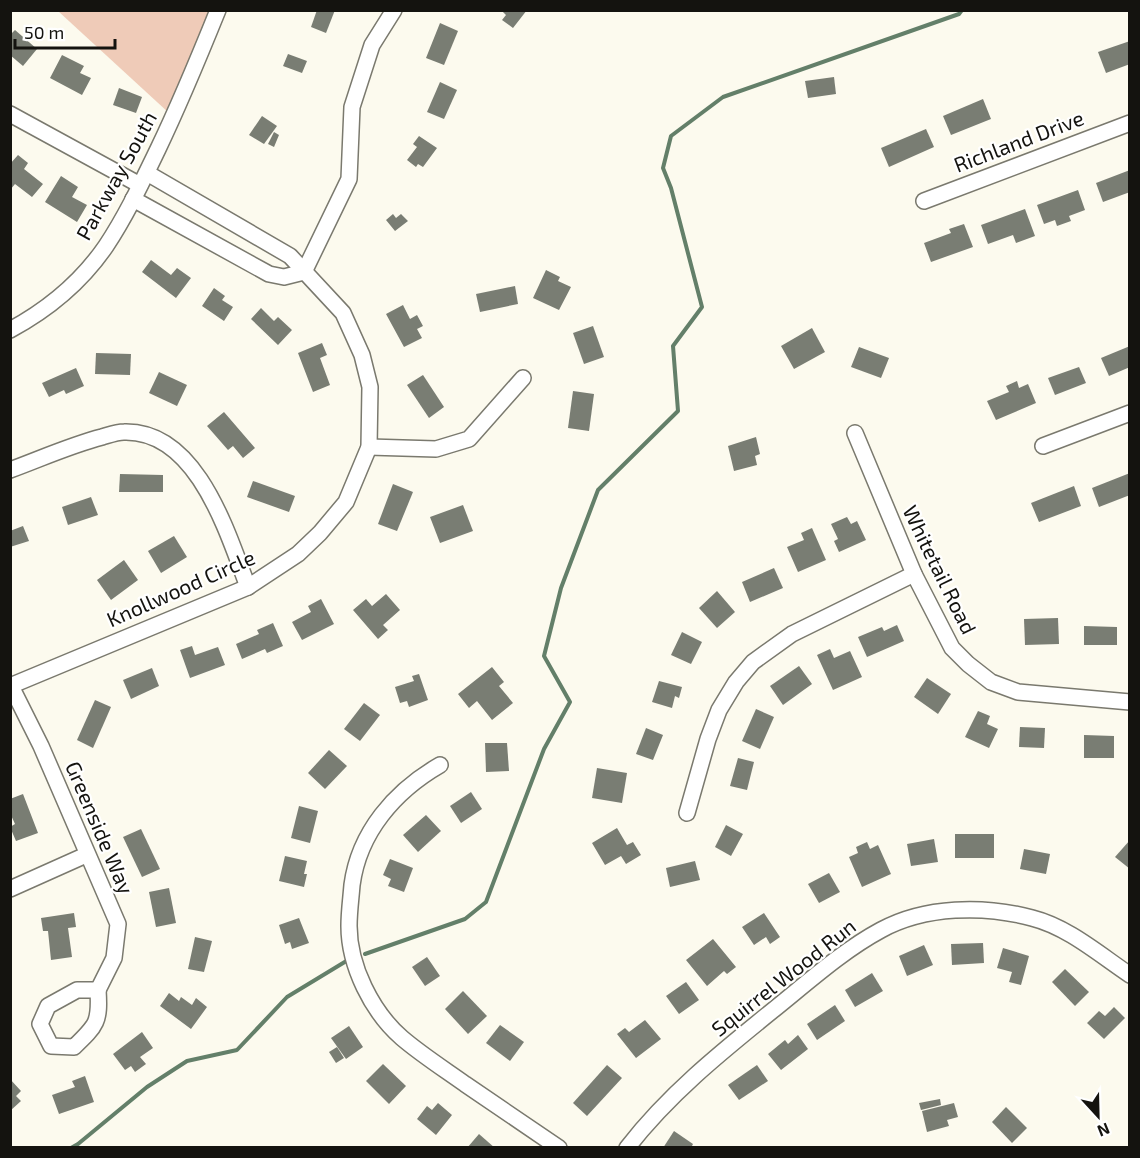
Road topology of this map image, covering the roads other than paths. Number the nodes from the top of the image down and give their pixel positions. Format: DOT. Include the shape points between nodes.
graph roads {
  1 [pos="218,10"];
  2 [pos="394,10"];
  3 [pos="10,114"];
  4 [pos="1130,123"];
  5 [pos="140,186"];
  6 [pos="924,201"];
  7 [pos="304,272"];
  8 [pos="10,330"];
  9 [pos="523,378"];
  10 [pos="1130,413"];
  11 [pos="855,432"];
  12 [pos="1043,446"];
  13 [pos="369,447"];
  14 [pos="10,470"];
  15 [pos="914,574"];
  16 [pos="248,587"];
  17 [pos="11,686"];
  18 [pos="1130,702"];
  19 [pos="440,765"];
  20 [pos="687,813"];
  21 [pos="86,855"];
  22 [pos="10,890"];
  23 [pos="1129,974"];
  24 [pos="98,990"];
  25 [pos="559,1148"];
  26 [pos="627,1148"];
  1 -- 5 [label="street, Parkway South" via="185,92"];
  2 -- 7 [label="street" via="372,45 352,107 349,179"];
  3 -- 5 [label="street"];
  4 -- 6 [label="street, Richland Drive"];
  5 -- 7 [label="street, Knollwood Circle" via="290,256"];
  5 -- 7 [label="street" via="268,274 284,277"];
  5 -- 8 [label="street, Parkway South" via="105,247 73,284 37,316"];
  7 -- 13 [label="street, Knollwood Circle" via="343,313 362,355 370,387"];
  9 -- 13 [label="street" via="470,439 436,449"];
  10 -- 12 [label="street"];
  11 -- 15 [label="street, Whitetail Road"];
  13 -- 16 [label="street, Knollwood Circle" via="346,502 320,533 298,554"];
  14 -- 16 [label="street" via="89,440 123,432 151,435 192,466 222,520"];
  15 -- 18 [label="street, Whitetail Road" via="952,648 991,682 1018,692"];
  15 -- 20 [label="street" via="792,634 753,662 719,710"];
  16 -- 17 [label="street, Knollwood Circle"];
  17 -- 21 [label="street, Greenside Way" via="59,786"];
  19 -- 25 [label="street" via="423,774 382,813 368,835 353,877 349,928 357,968 378,1010 401,1037"];
  21 -- 22 [label="street"];
  21 -- 24 [label="street, Greenside Way" via="118,924 114,958"];
  23 -- 26 [label="street, Squirrel Wood Run" via="1070,935 1033,918 978,910 913,918 868,938 799,989 662,1106"];
}
